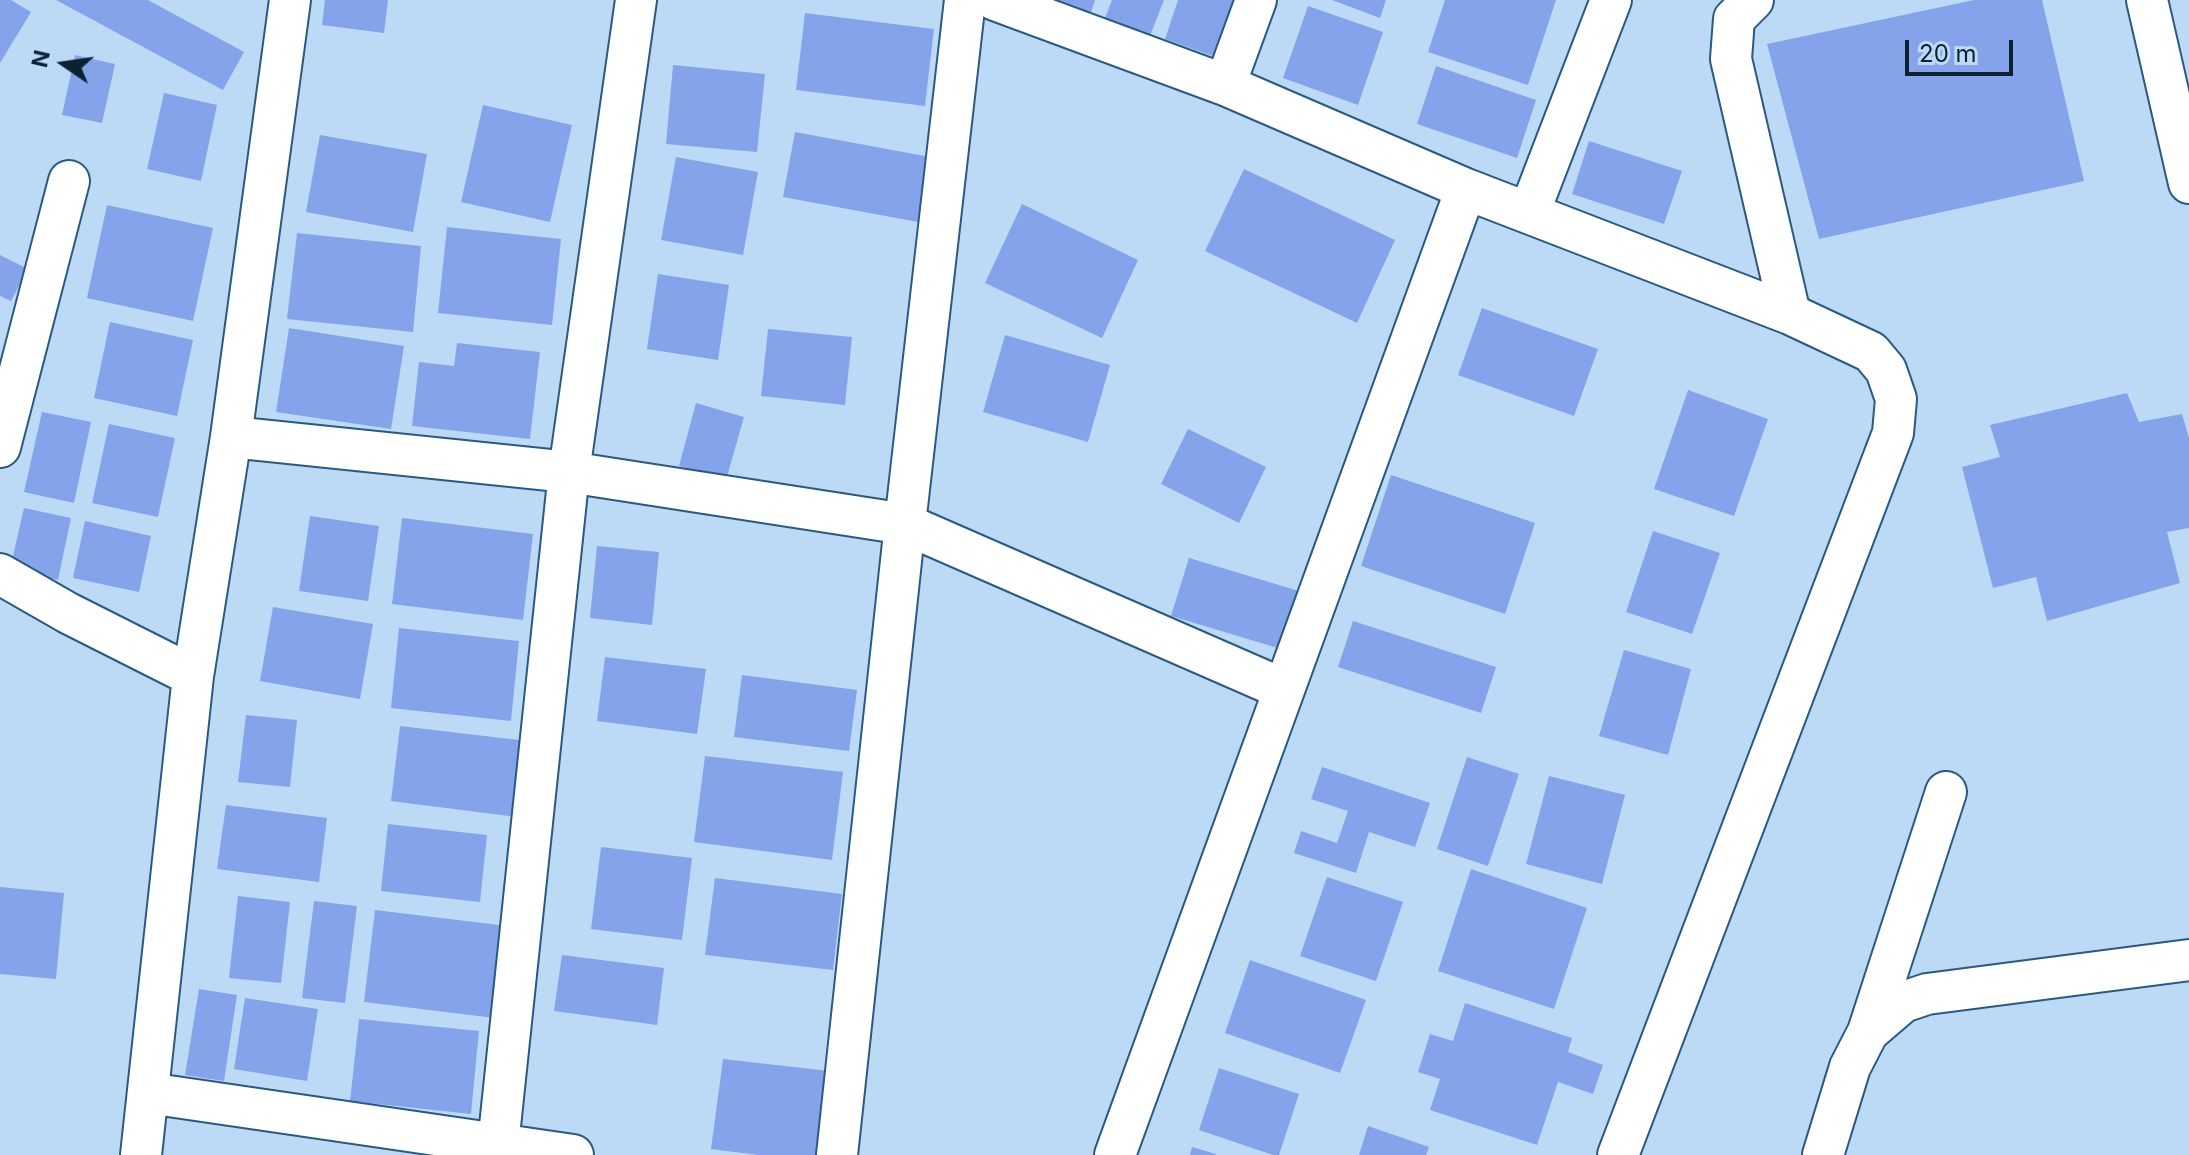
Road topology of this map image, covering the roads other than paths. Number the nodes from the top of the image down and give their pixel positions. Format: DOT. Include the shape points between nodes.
graph roads {
  1 [pos="290,0"];
  2 [pos="636,0"];
  3 [pos="965,0"];
  4 [pos="995,0"];
  5 [pos="1256,0"];
  6 [pos="1611,0"];
  7 [pos="1753,0"];
  8 [pos="2147,0"];
  9 [pos="1225,85"];
  10 [pos="69,181"];
  11 [pos="2189,183"];
  12 [pos="1466,189"];
  13 [pos="1529,213"];
  14 [pos="1790,314"];
  15 [pos="231,437"];
  16 [pos="0,447"];
  17 [pos="569,472"];
  18 [pos="905,524"];
  19 [pos="0,574"];
  20 [pos="193,676"];
  21 [pos="1283,689"];
  22 [pos="1946,792"];
  23 [pos="2189,960"];
  24 [pos="1868,1032"];
  25 [pos="148,1093"];
  26 [pos="498,1145"];
  27 [pos="141,1155"];
  28 [pos="573,1155"];
  29 [pos="837,1155"];
  30 [pos="1115,1155"];
  31 [pos="1618,1155"];
  32 [pos="1823,1155"];
  1 -- 15 [label="street"];
  2 -- 17 [label="street"];
  3 -- 18 [label="street"];
  4 -- 9 [label="street"];
  5 -- 9 [label="street"];
  6 -- 13 [label="street"];
  7 -- 14 [label="street" via="1734,19 1731,59"];
  8 -- 11 [label="street"];
  9 -- 12 [label="street"];
  10 -- 16 [label="street"];
  12 -- 13 [label="street"];
  12 -- 21 [label="street"];
  13 -- 14 [label="street"];
  14 -- 31 [label="street" via="1871,352 1879,361 1896,399 1893,433"];
  15 -- 17 [label="street"];
  15 -- 20 [label="street"];
  17 -- 18 [label="street"];
  17 -- 26 [label="street"];
  18 -- 21 [label="street"];
  18 -- 29 [label="street"];
  19 -- 20 [label="street"];
  20 -- 25 [label="street"];
  21 -- 30 [label="street"];
  22 -- 24 [label="street"];
  23 -- 24 [label="street" via="1927,994 1903,1002"];
  24 -- 32 [label="street" via="1850,1067"];
  25 -- 26 [label="street"];
  25 -- 27 [label="street"];
  26 -- 28 [label="street"];
}
